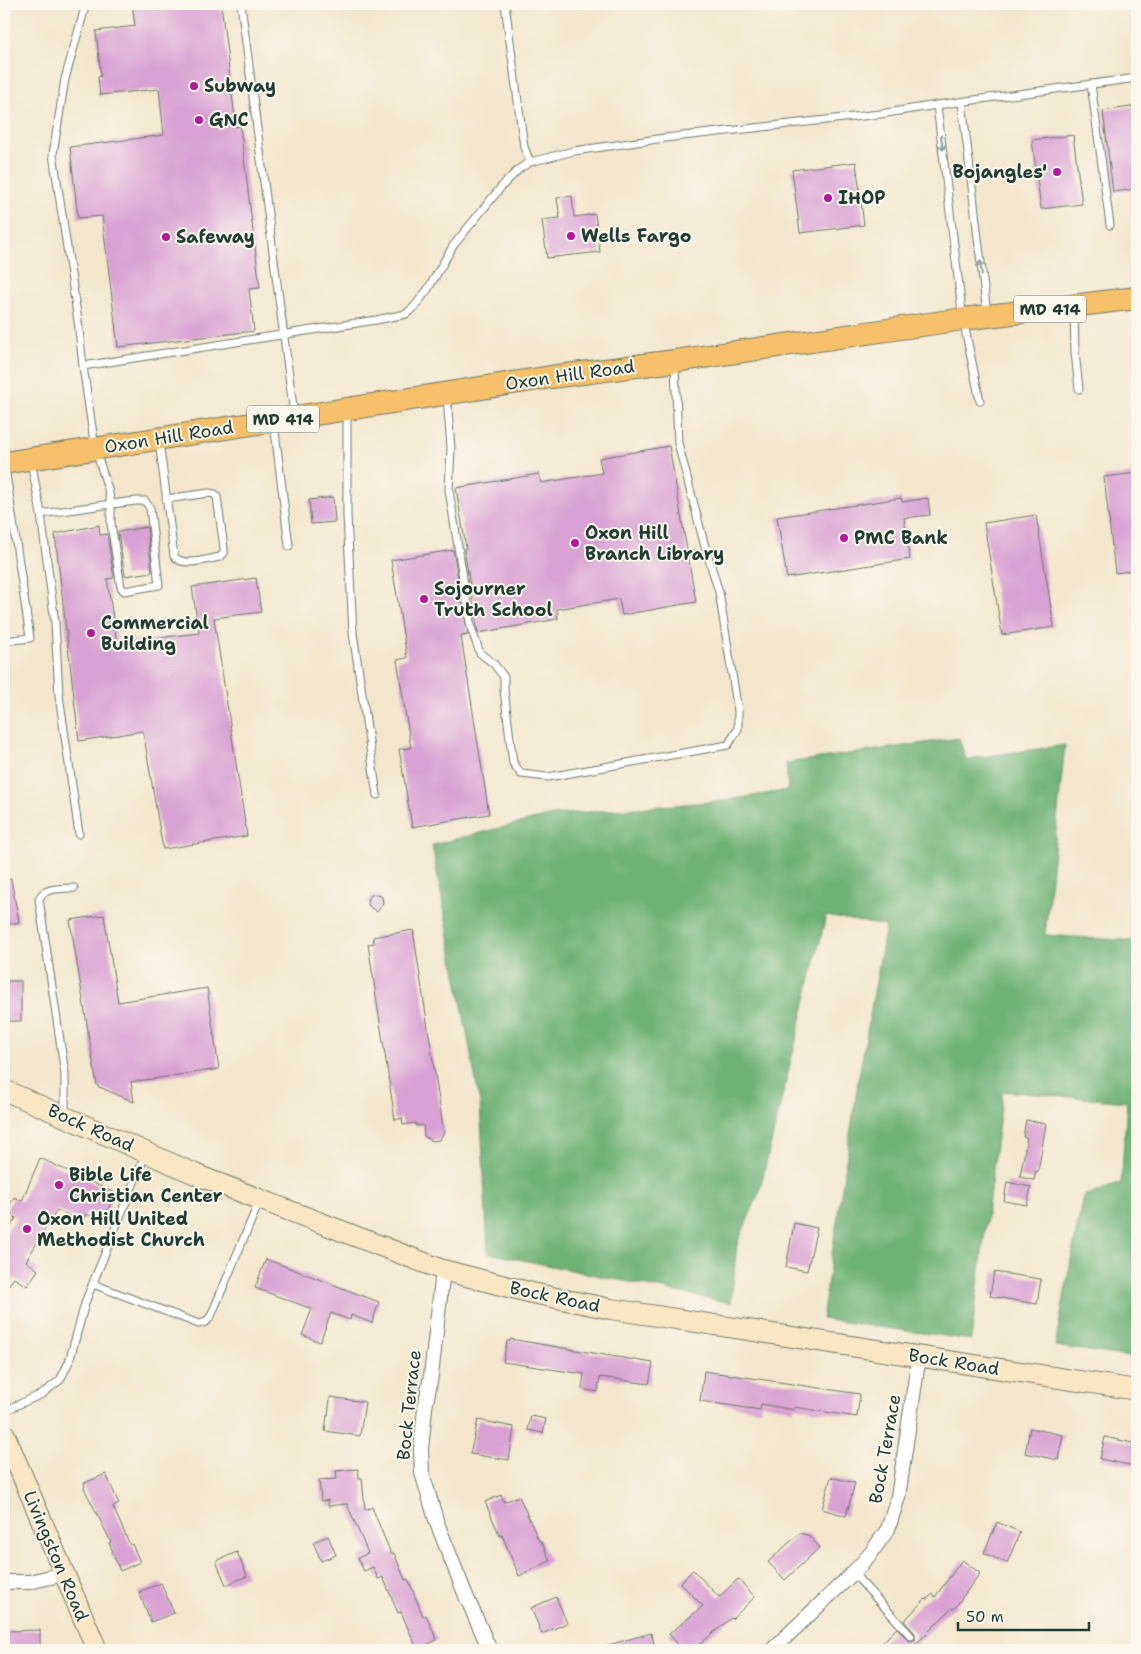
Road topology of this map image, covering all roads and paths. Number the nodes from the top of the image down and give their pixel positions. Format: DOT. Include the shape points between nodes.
graph roads {
  1 [pos="86,4"];
  2 [pos="242,4"];
  3 [pos="505,4"];
  4 [pos="1137,78"];
  5 [pos="1091,84"];
  6 [pos="962,102"];
  7 [pos="937,105"];
  8 [pos="530,162"];
  9 [pos="1110,225"];
  10 [pos="1137,298"];
  11 [pos="1074,306"];
  12 [pos="987,316"];
  13 [pos="963,319"];
  14 [pos="284,334"];
  15 [pos="675,361"];
  16 [pos="83,366"];
  17 [pos="1079,389"];
  18 [pos="447,393"];
  19 [pos="980,401"];
  20 [pos="347,410"];
  21 [pos="284,419"];
  22 [pos="159,438"];
  23 [pos="95,448"];
  24 [pos="30,459"];
  25 [pos="4,463"];
  26 [pos="166,499"];
  27 [pos="111,504"];
  28 [pos="41,514"];
  29 [pos="289,546"];
  30 [pos="4,641"];
  31 [pos="377,795"];
  32 [pos="79,834"];
  33 [pos="74,888"];
  34 [pos="4,1090"];
  35 [pos="65,1117"];
  36 [pos="146,1153"];
  37 [pos="260,1199"];
  38 [pos="443,1270"];
  39 [pos="93,1284"];
  40 [pos="919,1356"];
  41 [pos="1137,1390"];
  42 [pos="4,1411"];
  43 [pos="5,1438"];
  44 [pos="853,1573"];
  45 [pos="64,1574"];
  46 [pos="4,1582"];
  47 [pos="911,1636"];
  48 [pos="97,1650"];
  49 [pos="490,1650"];
  50 [pos="772,1650"];
  1 -- 16 [label="lane" via="65,80 53,154"];
  2 -- 14 [label="lane"];
  3 -- 8 [label="lane" via="524,147"];
  4 -- 5 [label="lane"];
  5 -- 6 [label="lane"];
  5 -- 9 [label="lane"];
  6 -- 7 [label="lane"];
  12 -- 6 [label="lane, one-way"];
  7 -- 8 [label="lane" via="600,147"];
  7 -- 13 [label="lane, one-way"];
  8 -- 14 [label="lane" via="519,169 457,240 428,289 406,314"];
  10 -- 11 [label="main road, Oxon Hill Road / MD 414"];
  11 -- 12 [label="main road, Oxon Hill Road / MD 414"];
  11 -- 17 [label="lane"];
  12 -- 13 [label="main road, Oxon Hill Road / MD 414"];
  13 -- 15 [label="main road, Oxon Hill Road / MD 414"];
  13 -- 19 [label="lane"];
  14 -- 16 [label="lane"];
  14 -- 21 [label="lane"];
  15 -- 18 [label="main road, Oxon Hill Road / MD 414"];
  15 -- 18 [label="lane" via="678,443 719,592 738,729 728,745 548,777 522,774 514,763 504,677 480,653 471,628 449,490 451,448"];
  16 -- 23 [label="lane"];
  18 -- 20 [label="main road, Oxon Hill Road / MD 414"];
  20 -- 21 [label="main road, Oxon Hill Road / MD 414"];
  20 -- 31 [label="lane" via="347,516 353,633"];
  21 -- 22 [label="main road, Oxon Hill Road / MD 414"];
  21 -- 29 [label="lane"];
  22 -- 23 [label="main road, Oxon Hill Road / MD 414"];
  22 -- 26 [label="lane"];
  23 -- 24 [label="main road, Oxon Hill Road / MD 414"];
  23 -- 27 [label="lane"];
  24 -- 25 [label="main road, Oxon Hill Road / MD 414"];
  24 -- 28 [label="lane"];
  25 -- 30 [label="lane" via="30,638"];
  26 -- 26 [label="lane" via="174,556 178,561 185,563 220,557 224,548 215,494"];
  27 -- 27 [label="lane" via="145,501 150,508 159,585 124,591 120,587"];
  27 -- 28 [label="lane"];
  28 -- 32 [label="lane" via="56,623 59,695"];
  33 -- 35 [label="lane" via="45,892 39,899 64,1074"];
  34 -- 35 [label="main road, Bock Road"];
  35 -- 36 [label="main road, Bock Road"];
  36 -- 37 [label="main road, Bock Road"];
  36 -- 39 [label="lane"];
  37 -- 38 [label="main road, Bock Road"];
  37 -- 39 [label="lane" via="206,1322 199,1324"];
  38 -- 40 [label="main road, Bock Road" via="611,1309"];
  38 -- 49 [label="street, Bock Terrace" via="425,1408 422,1473 437,1523"];
  39 -- 42 [label="lane" via="69,1362 60,1380 42,1394"];
  40 -- 41 [label="main road, Bock Road"];
  40 -- 44 [label="street, Bock Terrace" via="900,1488 893,1515 882,1540"];
  43 -- 45 [label="main road, Livingston Road"];
  44 -- 47 [label="lane"];
  44 -- 50 [label="street, Bock Terrace"];
  45 -- 46 [label="street" via="29,1582"];
  45 -- 48 [label="main road, Livingston Road"];
}
